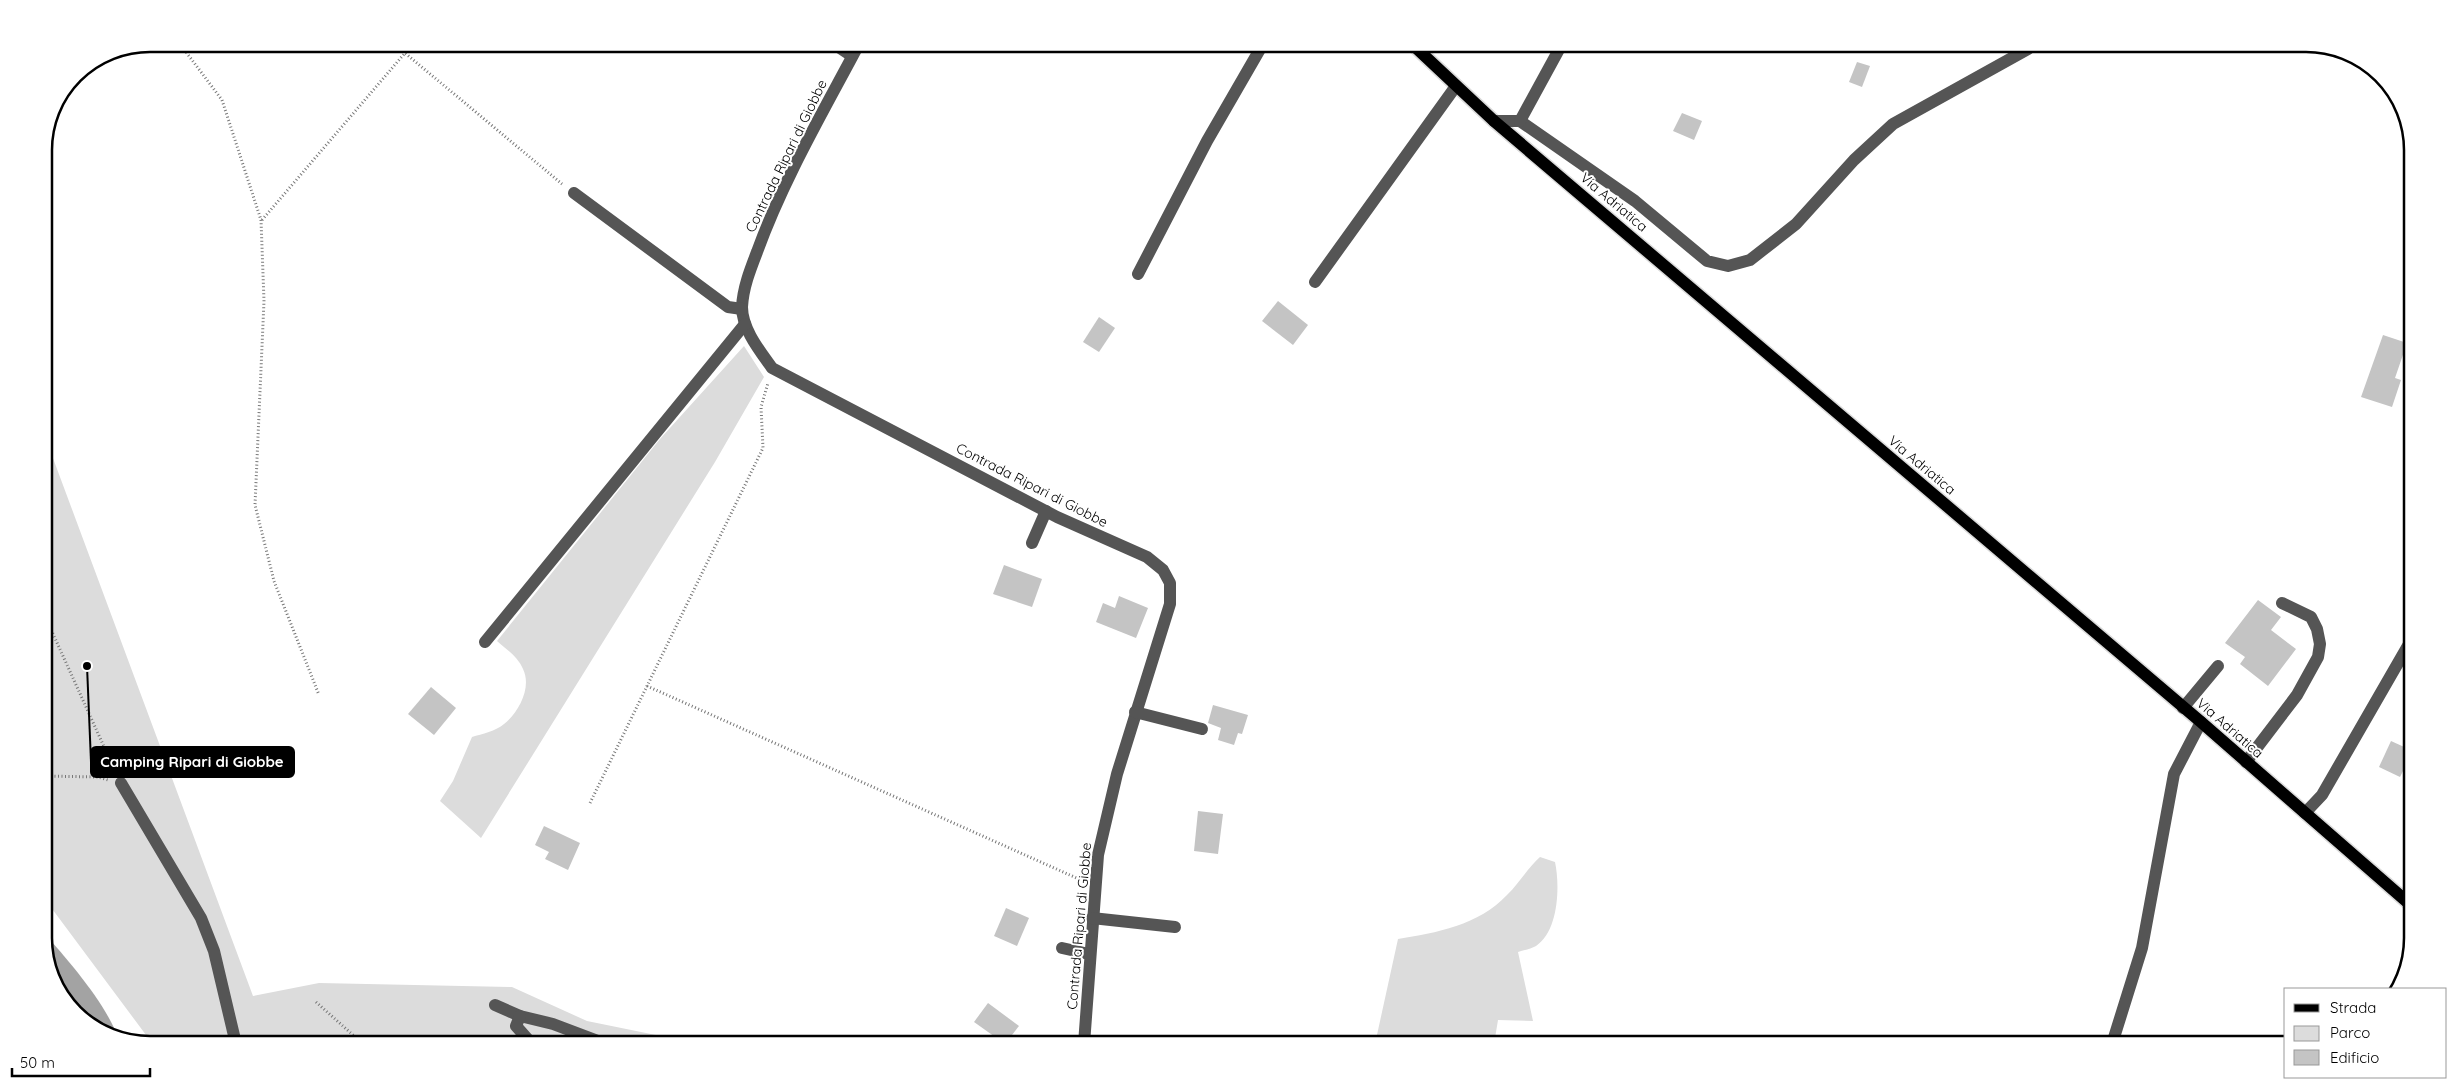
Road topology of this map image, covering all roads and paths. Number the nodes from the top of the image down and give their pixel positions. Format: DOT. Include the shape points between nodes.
graph roads {
  1 [pos="1258,52"];
  2 [pos="1421,52"];
  3 [pos="1557,52"];
  4 [pos="2023,52"];
  5 [pos="187,53"];
  6 [pos="847,53"];
  7 [pos="854,53"];
  8 [pos="852,56"];
  9 [pos="1456,86"];
  10 [pos="1494,121"];
  11 [pos="1520,121"];
  12 [pos="574,193"];
  13 [pos="261,220"];
  14 [pos="1138,274"];
  15 [pos="1315,282"];
  16 [pos="742,309"];
  17 [pos="745,324"];
  18 [pos="772,368"];
  19 [pos="1046,511"];
  20 [pos="1032,543"];
  21 [pos="2282,603"];
  22 [pos="53,634"];
  23 [pos="485,642"];
  24 [pos="2404,653"];
  25 [pos="2218,666"];
  26 [pos="647,686"];
  27 [pos="320,695"];
  28 [pos="2183,708"];
  29 [pos="1135,712"];
  30 [pos="2201,722"];
  31 [pos="1202,729"];
  32 [pos="2246,762"];
  33 [pos="53,776"];
  34 [pos="121,783"];
  35 [pos="590,803"];
  36 [pos="2305,813"];
  37 [pos="1095,886"];
  38 [pos="2404,895"];
  39 [pos="1092,918"];
  40 [pos="1175,927"];
  41 [pos="1062,948"];
  42 [pos="1089,954"];
  43 [pos="316,1002"];
  44 [pos="495,1005"];
  45 [pos="520,1016"];
  46 [pos="234,1036"];
  47 [pos="354,1036"];
  48 [pos="525,1036"];
  49 [pos="585,1036"];
  50 [pos="1084,1036"];
  51 [pos="2114,1036"];
  1 -- 14 [label="street" via="1207,141"];
  2 -- 9 [label="main road, Via Adriatica"];
  3 -- 11 [label="street"];
  4 -- 11 [label="street" via="1893,124 1854,160 1796,224 1750,260 1728,266 1707,261 1635,200"];
  5 -- 13 [label="path" via="222,100"];
  6 -- 8 [label="street"];
  7 -- 8 [label="street, Contrada Ripari di Giobbe"];
  8 -- 16 [label="street, Contrada Ripari di Giobbe" via="766,226 746,283"];
  9 -- 10 [label="main road, Via Adriatica"];
  9 -- 15 [label="street"];
  10 -- 11 [label="street"];
  10 -- 28 [label="main road, Via Adriatica"];
  12 -- 13 [label="path" via="406,53"];
  12 -- 16 [label="street" via="728,307"];
  13 -- 27 [label="path" via="264,301 255,505 274,581"];
  16 -- 17 [label="street, Contrada Ripari di Giobbe"];
  17 -- 18 [label="street, Contrada Ripari di Giobbe"];
  17 -- 23 [label="street"];
  18 -- 19 [label="street, Contrada Ripari di Giobbe"];
  18 -- 26 [label="path" via="761,407 763,448"];
  19 -- 20 [label="street"];
  19 -- 29 [label="street, Contrada Ripari di Giobbe" via="1147,558 1163,570 1170,583 1170,604"];
  21 -- 32 [label="street" via="2311,617 2320,644 2318,657 2297,695"];
  22 -- 34 [label="path"];
  24 -- 36 [label="street" via="2322,795"];
  25 -- 28 [label="street"];
  26 -- 35 [label="path"];
  26 -- 37 [label="path"];
  28 -- 30 [label="main road, Via Adriatica"];
  29 -- 31 [label="street"];
  29 -- 37 [label="street, Contrada Ripari di Giobbe" via="1108,810"];
  30 -- 32 [label="main road, Via Adriatica"];
  30 -- 51 [label="street" via="2174,774 2142,948"];
  32 -- 36 [label="main road, Via Adriatica"];
  33 -- 34 [label="path" via="98,777"];
  34 -- 46 [label="street" via="201,918 214,951"];
  36 -- 38 [label="main road, Via Adriatica"];
  37 -- 39 [label="street, Contrada Ripari di Giobbe"];
  39 -- 40 [label="street"];
  39 -- 42 [label="street, Contrada Ripari di Giobbe"];
  41 -- 42 [label="street"];
  42 -- 50 [label="street, Contrada Ripari di Giobbe"];
  43 -- 47 [label="path"];
  44 -- 45 [label="street"];
  45 -- 48 [label="street" via="516,1026"];
  45 -- 49 [label="street"];
}
